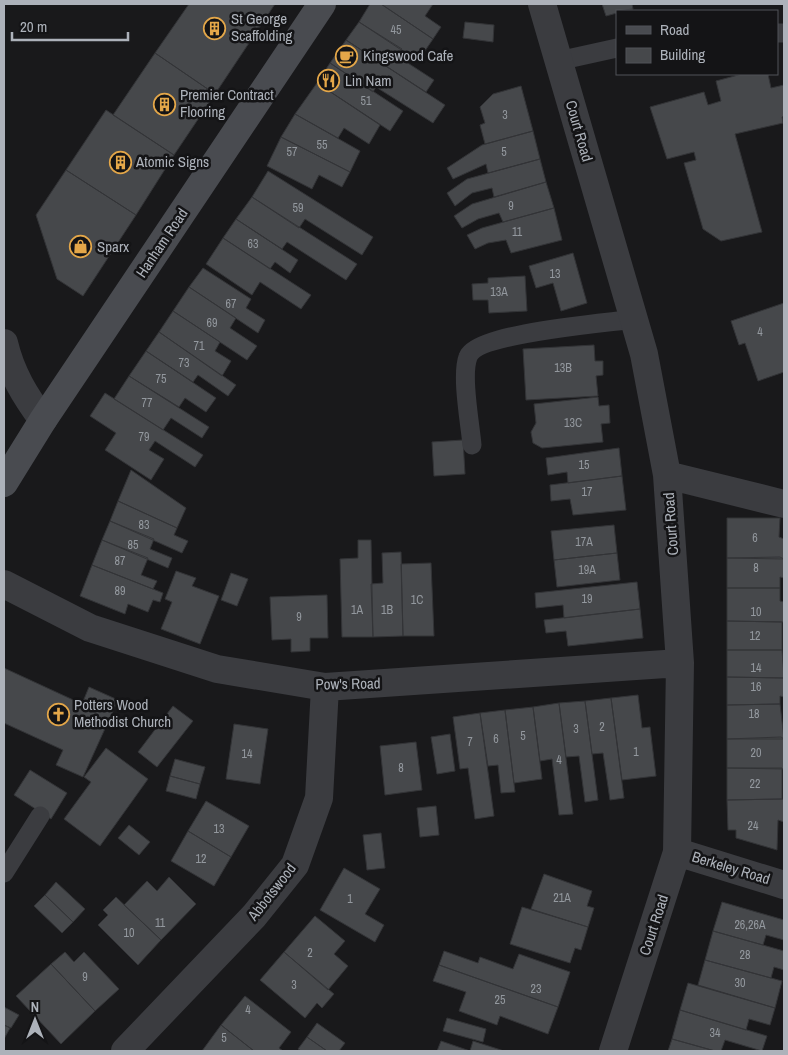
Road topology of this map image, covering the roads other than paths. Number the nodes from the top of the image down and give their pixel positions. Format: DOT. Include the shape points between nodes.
graph roads {
  1 [pos="322,4"];
  2 [pos="542,4"];
  3 [pos="616,48"];
  4 [pos="558,62"];
  5 [pos="634,319"];
  6 [pos="4,343"];
  7 [pos="43,420"];
  8 [pos="472,444"];
  9 [pos="667,475"];
  10 [pos="4,483"];
  11 [pos="784,504"];
  12 [pos="4,584"];
  13 [pos="680,663"];
  14 [pos="325,687"];
  15 [pos="40,816"];
  16 [pos="678,852"];
  17 [pos="4,873"];
  18 [pos="784,885"];
  19 [pos="125,1051"];
  20 [pos="613,1051"];
  1 -- 7 [label="main road, Hanham Road"];
  2 -- 4 [label="street, Court Road"];
  3 -- 4 [label="lane"];
  4 -- 5 [label="street, Court Road"];
  5 -- 8 [label="lane" via="503,337 468,354 465,367"];
  5 -- 9 [label="street, Court Road" via="644,354"];
  6 -- 7 [label="street" via="8,362"];
  7 -- 10 [label="main road, Hanham Road"];
  9 -- 11 [label="street"];
  9 -- 13 [label="street, Court Road"];
  12 -- 14 [label="street, Pow's Road" via="90,628 216,669"];
  13 -- 14 [label="street, Pow's Road"];
  13 -- 16 [label="street, Court Road"];
  14 -- 19 [label="street, Abbotswood" via="319,798 295,865 254,916"];
  15 -- 17 [label="lane"];
  16 -- 18 [label="street, Berkeley Road"];
  16 -- 20 [label="street, Court Road"];
}
